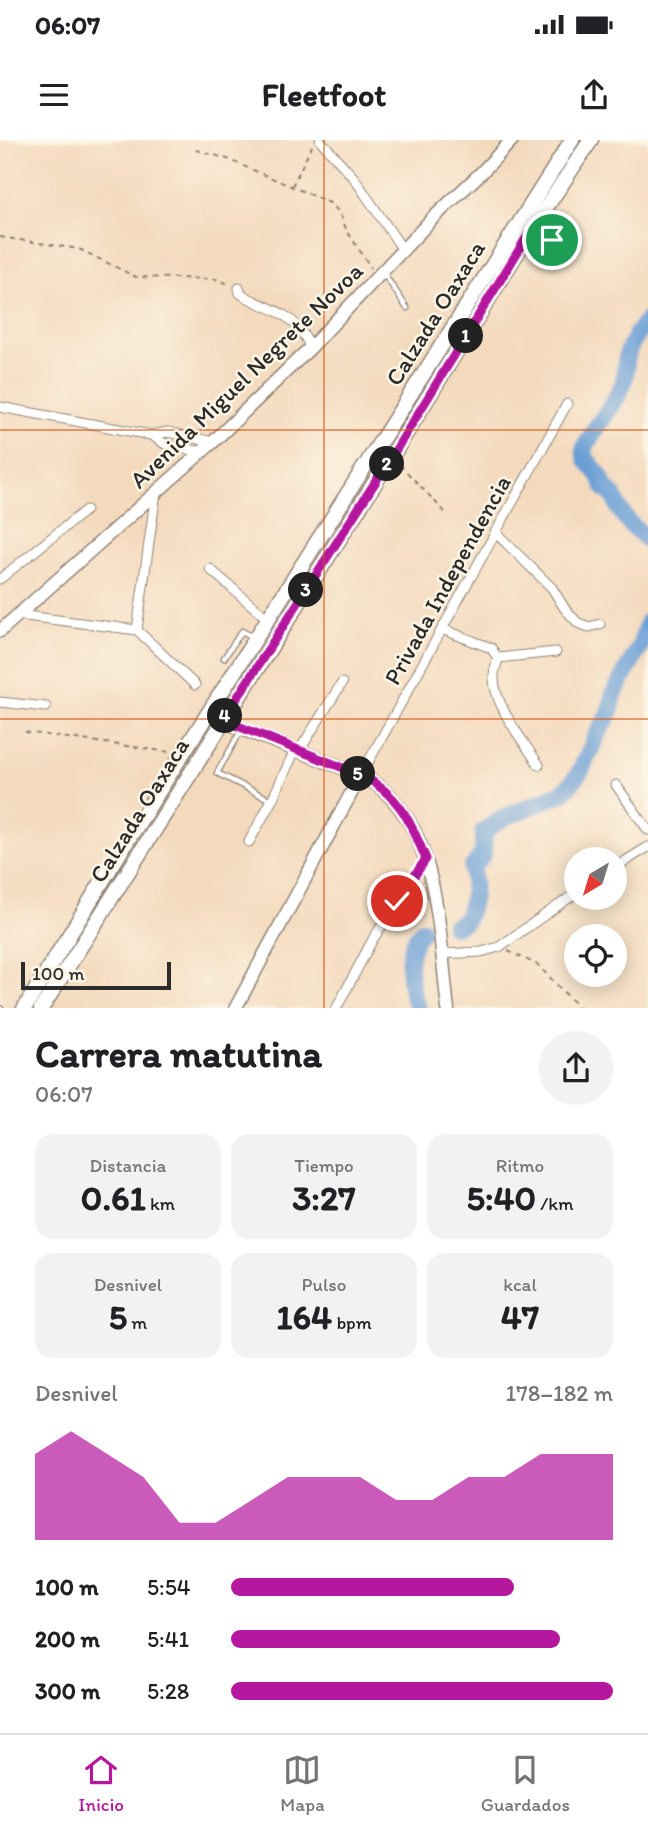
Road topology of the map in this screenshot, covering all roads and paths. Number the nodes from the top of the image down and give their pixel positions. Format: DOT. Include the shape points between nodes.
graph roads {
  1 [pos="318,140"];
  2 [pos="512,140"];
  3 [pos="572,140"];
  4 [pos="591,140"];
  5 [pos="196,150"];
  6 [pos="292,186"];
  7 [pos="533,227"];
  8 [pos="0,237"];
  9 [pos="552,240"];
  10 [pos="403,250"];
  11 [pos="380,275"];
  12 [pos="239,288"];
  13 [pos="407,308"];
  14 [pos="311,347"];
  15 [pos="567,404"];
  16 [pos="0,407"];
  17 [pos="151,435"];
  18 [pos="214,442"];
  19 [pos="202,452"];
  20 [pos="402,468"];
  21 [pos="156,492"];
  22 [pos="86,510"];
  23 [pos="445,512"];
  24 [pos="495,532"];
  25 [pos="210,569"];
  26 [pos="0,579"];
  27 [pos="277,606"];
  28 [pos="18,615"];
  29 [pos="290,615"];
  30 [pos="269,620"];
  31 [pos="600,624"];
  32 [pos="442,629"];
  33 [pos="137,630"];
  34 [pos="0,631"];
  35 [pos="256,639"];
  36 [pos="232,645"];
  37 [pos="556,652"];
  38 [pos="246,655"];
  39 [pos="224,658"];
  40 [pos="498,658"];
  41 [pos="342,683"];
  42 [pos="195,685"];
  43 [pos="0,702"];
  44 [pos="46,707"];
  45 [pos="210,711"];
  46 [pos="223,720"];
  47 [pos="242,729"];
  48 [pos="25,732"];
  49 [pos="297,750"];
  50 [pos="183,753"];
  51 [pos="539,765"];
  52 [pos="361,775"];
  53 [pos="616,785"];
  54 [pos="272,800"];
  55 [pos="648,830"];
  56 [pos="249,842"];
  57 [pos="648,847"];
  58 [pos="426,859"];
  59 [pos="627,860"];
  60 [pos="564,901"];
  61 [pos="499,947"];
  62 [pos="441,954"];
  63 [pos="25,1008"];
  64 [pos="42,1008"];
  65 [pos="236,1008"];
  66 [pos="337,1008"];
  67 [pos="448,1008"];
  68 [pos="579,1008"];
  1 -- 6 [label="path"];
  1 -- 10 [label="street" via="354,178"];
  2 -- 10 [label="main road, Avenida Miguel Negrete Novoa"];
  3 -- 27 [label="main road, Calzada Oaxaca"];
  4 -- 7 [label="main road, Calzada Oaxaca"];
  5 -- 6 [label="path"];
  6 -- 11 [label="path" via="335,208"];
  7 -- 9 [label="lane"];
  7 -- 29 [label="main road, Calzada Oaxaca"];
  8 -- 12 [label="path" via="79,249 136,277 216,279"];
  10 -- 11 [label="main road, Avenida Miguel Negrete Novoa"];
  11 -- 13 [label="lane"];
  11 -- 14 [label="main road, Avenida Miguel Negrete Novoa"];
  12 -- 14 [label="street" via="256,304 295,323"];
  14 -- 18 [label="main road, Avenida Miguel Negrete Novoa"];
  15 -- 24 [label="street, Privada Independencia"];
  16 -- 17 [label="street"];
  17 -- 18 [label="street" via="168,432"];
  17 -- 19 [label="street" via="165,444"];
  18 -- 19 [label="main road, Avenida Miguel Negrete Novoa"];
  19 -- 21 [label="main road, Avenida Miguel Negrete Novoa"];
  20 -- 23 [label="path"];
  21 -- 28 [label="main road, Avenida Miguel Negrete Novoa"];
  21 -- 33 [label="street"];
  22 -- 26 [label="street"];
  24 -- 31 [label="street" via="552,588 579,623 589,627"];
  24 -- 32 [label="street, Privada Independencia"];
  25 -- 30 [label="street"];
  27 -- 29 [label="main road"];
  27 -- 30 [label="main road, Calzada Oaxaca"];
  28 -- 33 [label="street"];
  28 -- 34 [label="main road, Avenida Miguel Negrete Novoa"];
  29 -- 46 [label="main road, Calzada Oaxaca"];
  30 -- 35 [label="main road, Calzada Oaxaca"];
  32 -- 40 [label="street" via="491,648"];
  32 -- 52 [label="street, Privada Independencia"];
  33 -- 42 [label="street"];
  35 -- 36 [label="lane" via="242,631"];
  35 -- 38 [label="main road, Calzada Oaxaca"];
  36 -- 38 [label="lane"];
  36 -- 39 [label="lane"];
  37 -- 40 [label="street"];
  38 -- 45 [label="main road, Calzada Oaxaca"];
  40 -- 51 [label="street" via="494,676 499,700"];
  41 -- 49 [label="street"];
  43 -- 44 [label="street"];
  45 -- 46 [label="main road"];
  45 -- 50 [label="main road, Calzada Oaxaca"];
  46 -- 47 [label="main road"];
  46 -- 64 [label="main road, Calzada Oaxaca"];
  47 -- 49 [label="main road"];
  47 -- 54 [label="lane" via="218,773"];
  48 -- 50 [label="path"];
  49 -- 52 [label="main road"];
  49 -- 54 [label="street"];
  50 -- 63 [label="main road, Calzada Oaxaca"];
  52 -- 58 [label="main road" via="395,799"];
  52 -- 65 [label="main road"];
  53 -- 55 [label="street"];
  54 -- 56 [label="street"];
  57 -- 59 [label="street"];
  58 -- 62 [label="main road"];
  58 -- 66 [label="street" via="373,939"];
  60 -- 61 [label="street"];
  61 -- 62 [label="street"];
  61 -- 68 [label="path" via="538,965"];
  62 -- 67 [label="main road"];
}
